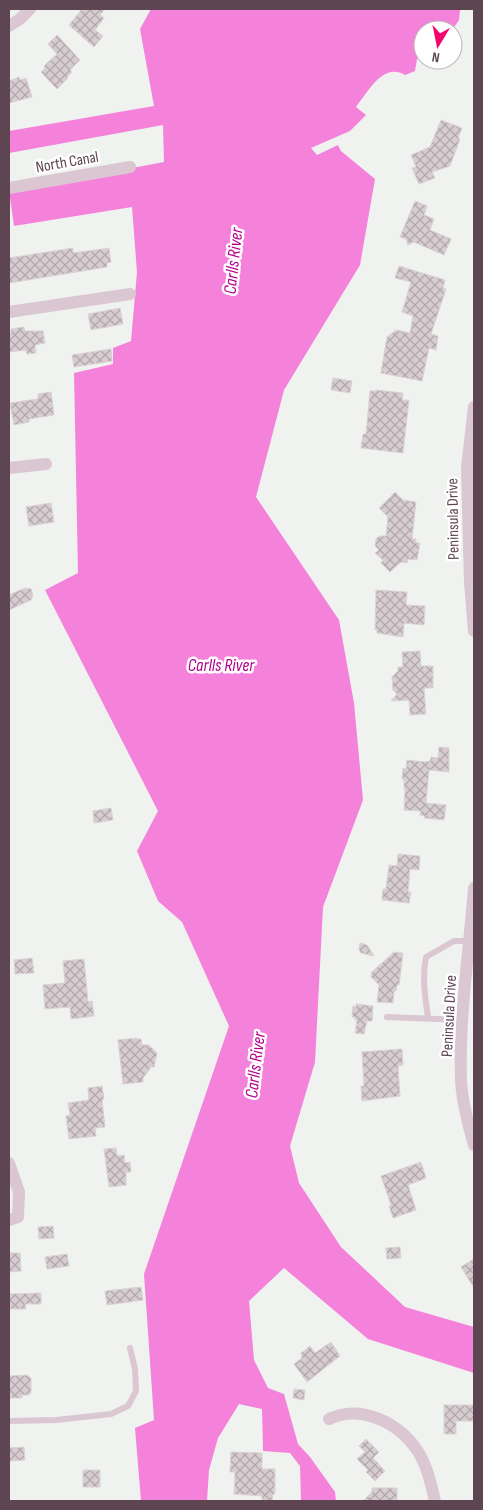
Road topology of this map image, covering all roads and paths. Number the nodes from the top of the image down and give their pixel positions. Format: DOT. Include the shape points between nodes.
graph roads {
  1 [pos="30,9"];
  2 [pos="9,26"];
  3 [pos="130,167"];
  4 [pos="9,188"];
  5 [pos="130,294"];
  6 [pos="9,312"];
  7 [pos="474,407"];
  8 [pos="46,464"];
  9 [pos="9,468"];
  10 [pos="474,631"];
  11 [pos="474,888"];
  12 [pos="470,941"];
  13 [pos="387,1016"];
  14 [pos="428,1017"];
  15 [pos="462,1020"];
  16 [pos="474,1144"];
  17 [pos="9,1162"];
  18 [pos="13,1218"];
  19 [pos="130,1348"];
  20 [pos="328,1419"];
  21 [pos="9,1421"];
  22 [pos="435,1501"];
  1 -- 2 [label="street"];
  3 -- 4 [label="street, North Canal"];
  5 -- 6 [label="street"];
  7 -- 10 [label="street, Peninsula Drive" via="467,467"];
  8 -- 9 [label="street"];
  11 -- 12 [label="street, Peninsula Drive"];
  12 -- 14 [label="lane" via="454,941 426,957 424,996"];
  12 -- 15 [label="street, Peninsula Drive"];
  13 -- 14 [label="lane"];
  14 -- 15 [label="lane"];
  15 -- 16 [label="street, Peninsula Drive" via="461,1082"];
  17 -- 18 [label="street" via="19,1192"];
  19 -- 21 [label="lane" via="136,1391 128,1406 110,1414"];
  20 -- 22 [label="street" via="353,1412 375,1417 404,1434 417,1450"];
}
